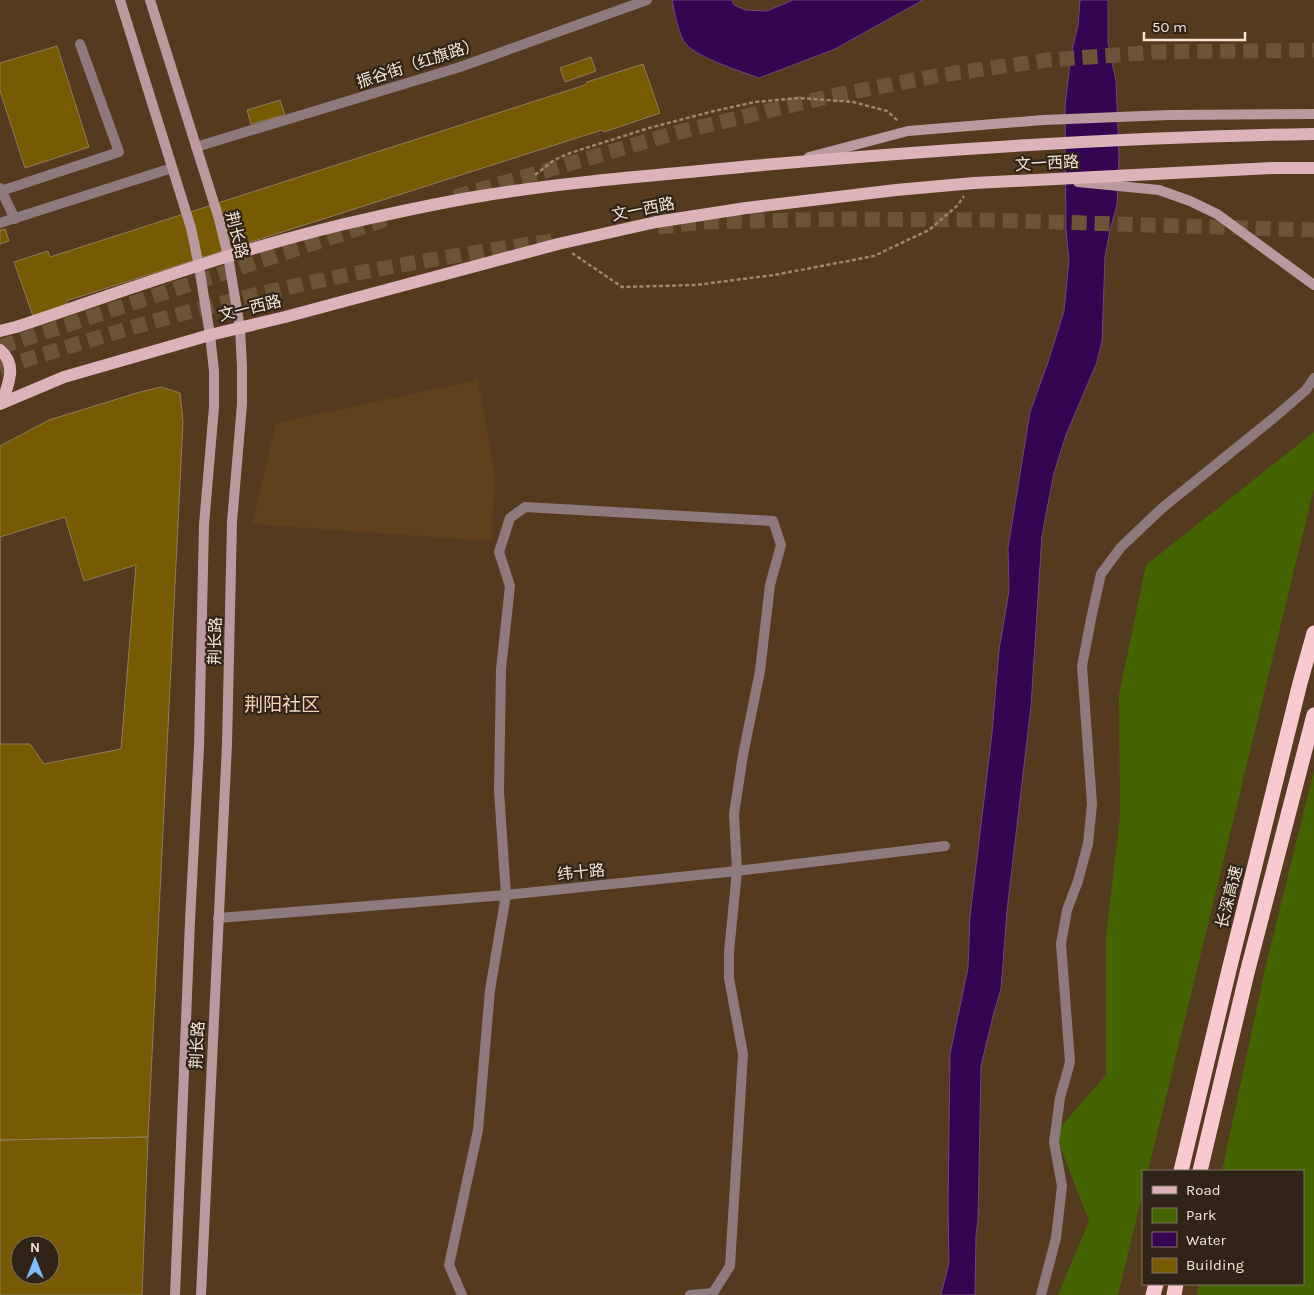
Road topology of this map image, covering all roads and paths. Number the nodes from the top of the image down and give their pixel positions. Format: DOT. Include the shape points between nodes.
graph roads {
  1 [pos="120,0"];
  2 [pos="150,0"];
  3 [pos="647,0"];
  4 [pos="80,44"];
  5 [pos="1314,114"];
  6 [pos="908,131"];
  7 [pos="1314,134"];
  8 [pos="196,147"];
  9 [pos="783,164"];
  10 [pos="172,168"];
  11 [pos="1314,168"];
  12 [pos="534,176"];
  13 [pos="1047,179"];
  14 [pos="974,183"];
  15 [pos="1,189"];
  16 [pos="15,219"];
  17 [pos="0,224"];
  18 [pos="558,244"];
  19 [pos="228,256"];
  20 [pos="199,266"];
  21 [pos="1314,285"];
  22 [pos="240,328"];
  23 [pos="0,331"];
  24 [pos="210,335"];
  25 [pos="0,350"];
  26 [pos="1314,378"];
  27 [pos="1,404"];
  28 [pos="1314,633"];
  29 [pos="1314,715"];
  30 [pos="945,846"];
  31 [pos="737,871"];
  32 [pos="506,895"];
  33 [pos="218,918"];
  34 [pos="1181,1170"];
  35 [pos="1200,1170"];
  36 [pos="175,1295"];
  37 [pos="201,1295"];
  38 [pos="462,1295"];
  39 [pos="690,1295"];
  40 [pos="1041,1295"];
  1 -- 10 [label="main road, 荆长路"];
  2 -- 8 [label="main road, 荆长路"];
  3 -- 8 [label="street, 振谷街（红旗路）" via="460,67"];
  4 -- 15 [label="street" via="119,152"];
  5 -- 6 [label="main road" via="1043,120"];
  6 -- 9 [label="main road"];
  6 -- 12 [label="path" via="887,111 852,102 799,98 754,102 658,125 570,153 554,160"];
  7 -- 9 [label="main road, 文一西路" via="954,149"];
  8 -- 19 [label="main road, 荆长路"];
  9 -- 19 [label="main road, 文一西路" via="578,183 481,196 369,218"];
  10 -- 16 [label="street"];
  10 -- 20 [label="main road, 荆长路"];
  11 -- 13 [label="main road, 文一西路"];
  13 -- 14 [label="main road, 文一西路"];
  13 -- 21 [label="main road" via="1159,190 1190,202 1217,214"];
  14 -- 18 [label="main road, 文一西路" via="746,208 656,222"];
  14 -- 18 [label="path" via="958,205 929,230 874,256 774,275 696,285 622,286"];
  15 -- 16 [label="street"];
  16 -- 17 [label="street"];
  18 -- 22 [label="main road, 文一西路"];
  19 -- 20 [label="main road, 文一西路"];
  19 -- 22 [label="main road, 荆长路"];
  20 -- 23 [label="main road, 文一西路"];
  20 -- 24 [label="main road, 荆长路"];
  22 -- 24 [label="main road, 文一西路"];
  22 -- 33 [label="main road, 荆长路" via="242,404 232,522 227,744"];
  24 -- 27 [label="main road, 文一西路" via="64,377"];
  24 -- 36 [label="main road, 荆长路" via="214,407 204,525 199,747"];
  25 -- 27 [label="main road" via="10,365 10,377"];
  26 -- 40 [label="street" via="1306,390 1276,416 1162,509 1121,547 1102,574 1082,666 1092,804 1088,844 1067,910 1061,944 1070,1062 1060,1098 1054,1142 1062,1186 1056,1238"];
  28 -- 34 [label="highway, 长深高速" via="1228,970"];
  29 -- 35 [label="highway"];
  30 -- 31 [label="street, 纬十路"];
  31 -- 32 [label="street, 纬十路"];
  31 -- 32 [label="street" via="734,814 760,671 770,585 781,545 773,521 525,507 510,518 499,552 510,586 501,669 499,791"];
  31 -- 39 [label="street" via="729,978 743,1054 730,1266 713,1293"];
  32 -- 33 [label="street, 纬十路"];
  32 -- 38 [label="street" via="490,990 478,1130 450,1265"];
  33 -- 37 [label="main road, 荆长路"];
}
